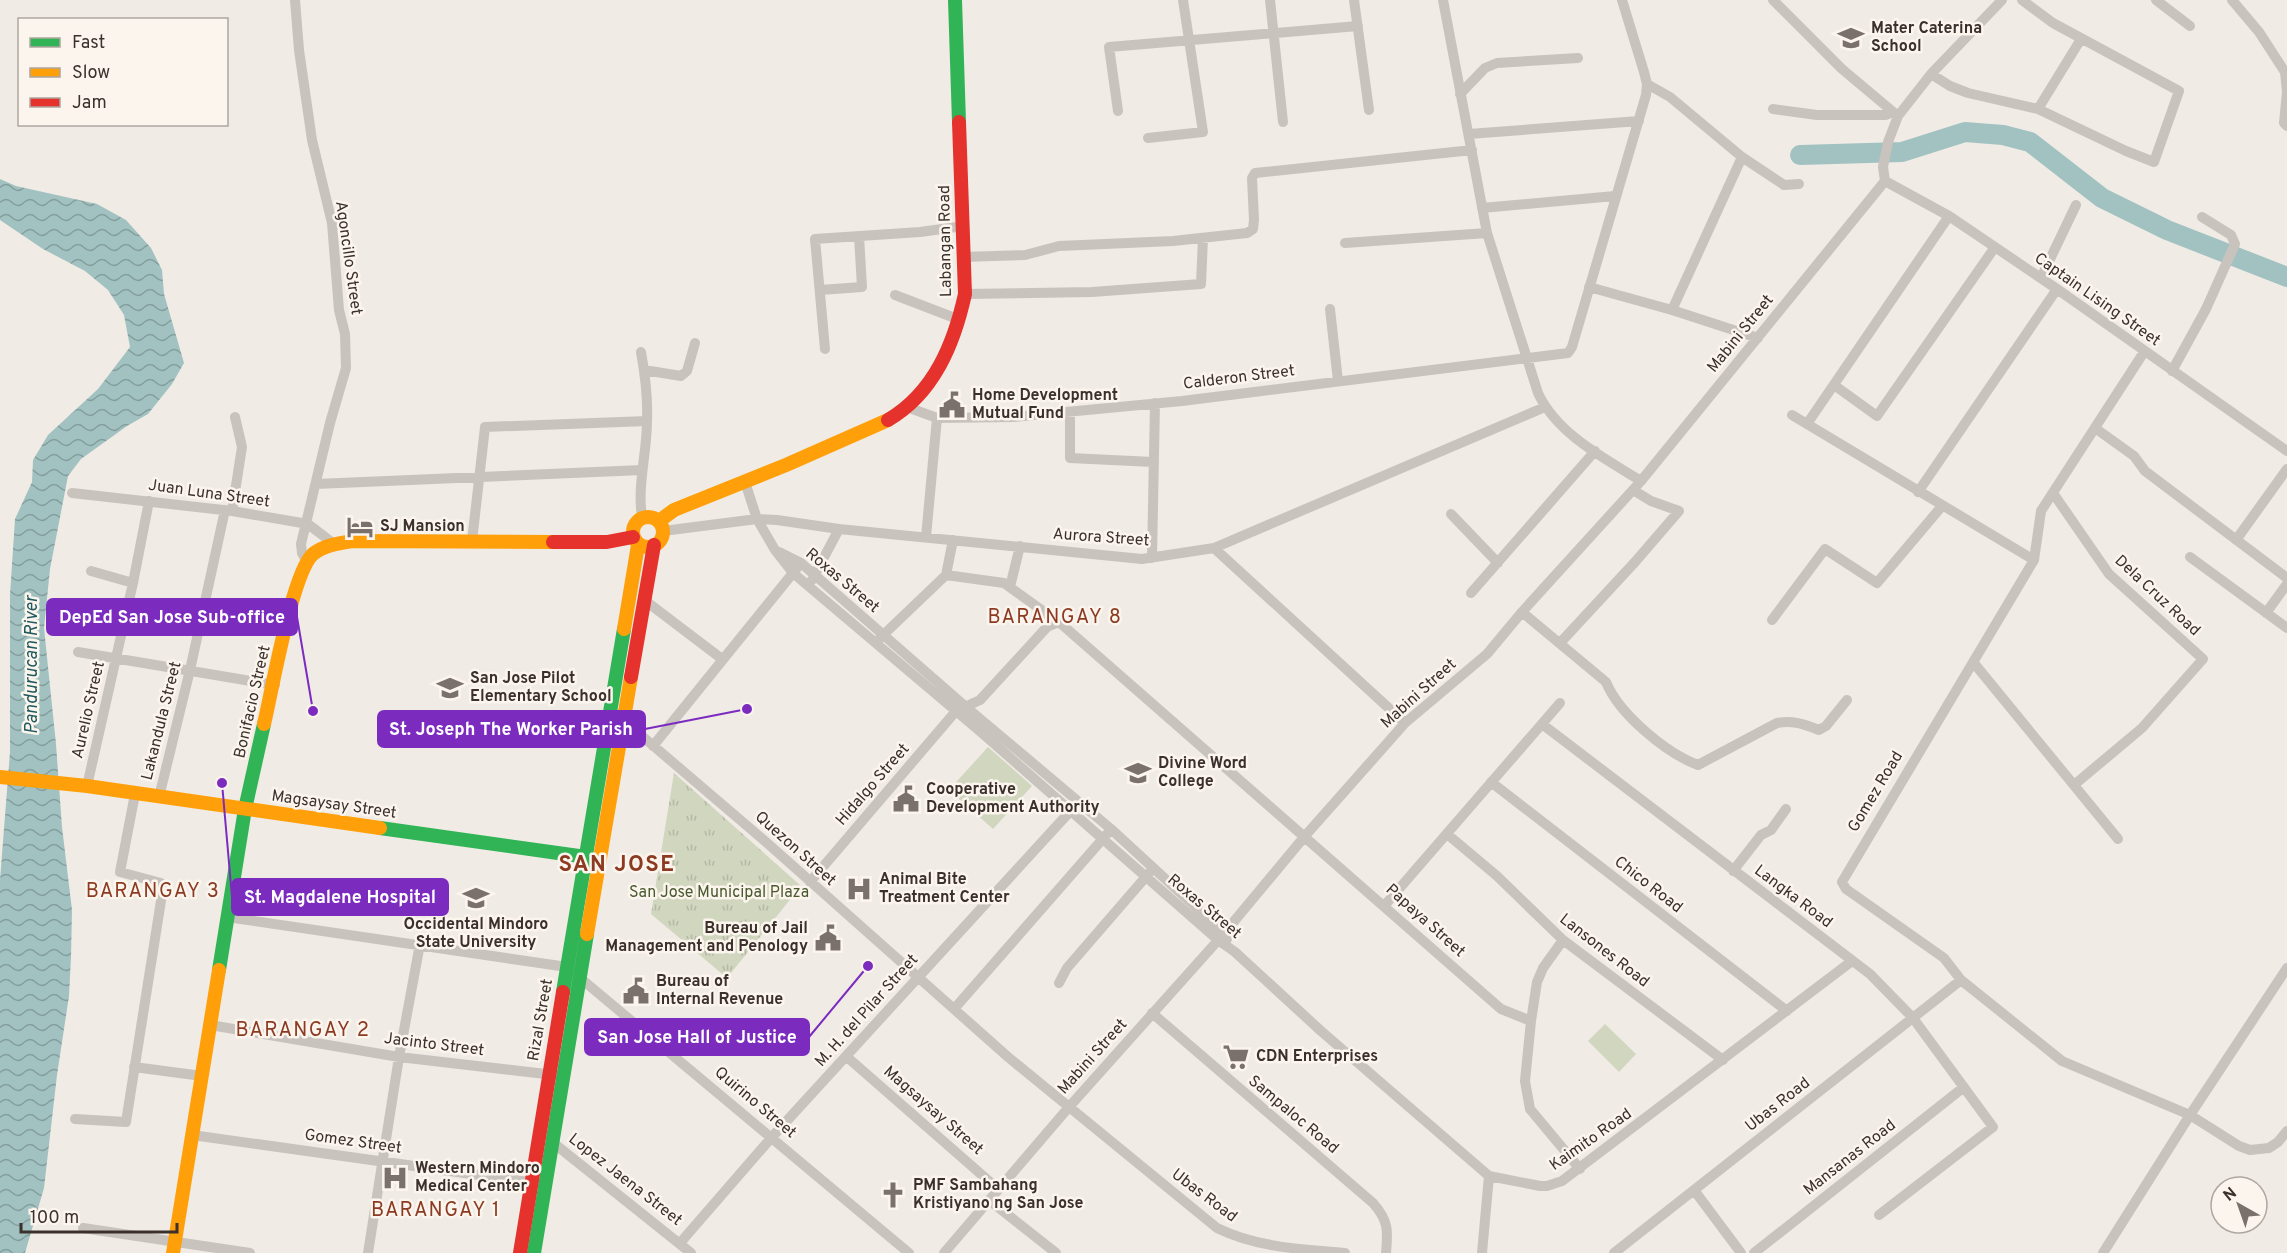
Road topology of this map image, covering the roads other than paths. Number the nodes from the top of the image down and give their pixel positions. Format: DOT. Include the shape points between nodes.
graph roads {
  1 [pos="295,0"];
  2 [pos="955,0"];
  3 [pos="1183,0"];
  4 [pos="1270,0"];
  5 [pos="1354,0"];
  6 [pos="1443,0"];
  7 [pos="1622,0"];
  8 [pos="1773,0"];
  9 [pos="2002,0"];
  10 [pos="2022,0"];
  11 [pos="2156,0"];
  12 [pos="2232,0"];
  13 [pos="1358,26"];
  14 [pos="2190,26"];
  15 [pos="1274,34"];
  16 [pos="2081,39"];
  17 [pos="1190,41"];
  18 [pos="1578,58"];
  19 [pos="1931,74"];
  20 [pos="1647,84"];
  21 [pos="1460,94"];
  22 [pos="1773,109"];
  23 [pos="2038,109"];
  24 [pos="1369,110"];
  25 [pos="1118,111"];
  26 [pos="1895,114"];
  27 [pos="1639,121"];
  28 [pos="1283,122"];
  29 [pos="2287,126"];
  30 [pos="1468,134"];
  31 [pos="1148,138"];
  32 [pos="1472,150"];
  33 [pos="1742,157"];
  34 [pos="1885,181"];
  35 [pos="1799,184"];
  36 [pos="1615,196"];
  37 [pos="2076,205"];
  38 [pos="1482,208"];
  39 [pos="1949,216"];
  40 [pos="2202,217"];
  41 [pos="964,226"];
  42 [pos="1487,233"];
  43 [pos="859,236"];
  44 [pos="1203,237"];
  45 [pos="1345,243"];
  46 [pos="1995,247"];
  47 [pos="963,257"];
  48 [pos="2041,278"];
  49 [pos="1589,287"];
  50 [pos="2057,289"];
  51 [pos="820,290"];
  52 [pos="965,294"];
  53 [pos="895,295"];
  54 [pos="1330,309"];
  55 [pos="1672,310"];
  56 [pos="960,320"];
  57 [pos="1758,338"];
  58 [pos="695,343"];
  59 [pos="825,349"];
  60 [pos="641,352"];
  61 [pos="2145,352"];
  62 [pos="1526,357"];
  63 [pos="644,370"];
  64 [pos="2172,371"];
  65 [pos="1338,381"];
  66 [pos="1834,385"];
  67 [pos="1155,403"];
  68 [pos="1545,407"];
  69 [pos="907,408"];
  70 [pos="1070,412"];
  71 [pos="1792,415"];
  72 [pos="235,417"];
  73 [pos="937,418"];
  74 [pos="647,421"];
  75 [pos="1807,424"];
  76 [pos="2095,428"];
  77 [pos="1595,451"];
  78 [pos="2287,452"];
  79 [pos="1153,462"];
  80 [pos="2287,469"];
  81 [pos="642,470"];
  82 [pos="479,476"];
  83 [pos="1641,481"];
  84 [pos="745,482"];
  85 [pos="316,484"];
  86 [pos="1633,490"];
  87 [pos="1918,492"];
  88 [pos="72,493"];
  89 [pos="2053,493"];
  90 [pos="149,501"];
  91 [pos="1942,506"];
  92 [pos="228,511"];
  93 [pos="1451,514"];
  94 [pos="642,518"];
  95 [pos="757,519"];
  96 [pos="308,524"];
  97 [pos="661,526"];
  98 [pos="839,529"];
  99 [pos="926,537"];
  100 [pos="954,540"];
  101 [pos="2235,540"];
  102 [pos="472,541"];
  103 [pos="636,541"];
  104 [pos="334,544"];
  105 [pos="654,545"];
  106 [pos="1020,546"];
  107 [pos="1214,548"];
  108 [pos="775,550"];
  109 [pos="2190,557"];
  110 [pos="1152,558"];
  111 [pos="306,560"];
  112 [pos="2034,561"];
  113 [pos="801,563"];
  114 [pos="1498,563"];
  115 [pos="91,571"];
  116 [pos="793,573"];
  117 [pos="814,574"];
  118 [pos="946,575"];
  119 [pos="2287,578"];
  120 [pos="133,583"];
  121 [pos="2287,584"];
  122 [pos="809,585"];
  123 [pos="1010,587"];
  124 [pos="1471,593"];
  125 [pos="643,599"];
  126 [pos="1522,612"];
  127 [pos="2266,613"];
  128 [pos="1772,620"];
  129 [pos="1055,622"];
  130 [pos="2287,628"];
  131 [pos="879,638"];
  132 [pos="1560,643"];
  133 [pos="78,652"];
  134 [pos="116,659"];
  135 [pos="722,659"];
  136 [pos="1972,662"];
  137 [pos="190,670"];
  138 [pos="275,685"];
  139 [pos="1847,700"];
  140 [pos="1560,703"];
  141 [pos="961,708"];
  142 [pos="610,709"];
  143 [pos="622,720"];
  144 [pos="1405,723"];
  145 [pos="1542,724"];
  146 [pos="653,746"];
  147 [pos="2,777"];
  148 [pos="1491,782"];
  149 [pos="2074,785"];
  150 [pos="87,786"];
  151 [pos="135,794"];
  152 [pos="159,798"];
  153 [pos="1079,802"];
  154 [pos="244,809"];
  155 [pos="1786,810"];
  156 [pos="1071,811"];
  157 [pos="1111,829"];
  158 [pos="1447,834"];
  159 [pos="1305,836"];
  160 [pos="1103,839"];
  161 [pos="2118,839"];
  162 [pos="586,857"];
  163 [pos="598,866"];
  164 [pos="1733,871"];
  165 [pos="1150,872"];
  166 [pos="810,882"];
  167 [pos="1385,905"];
  168 [pos="227,917"];
  169 [pos="1221,937"];
  170 [pos="1563,940"];
  171 [pos="420,944"];
  172 [pos="1852,961"];
  173 [pos="567,967"];
  174 [pos="2287,968"];
  175 [pos="580,975"];
  176 [pos="917,977"];
  177 [pos="1961,980"];
  178 [pos="1059,983"];
  179 [pos="954,1009"];
  180 [pos="1787,1011"];
  181 [pos="1152,1014"];
  182 [pos="1913,1018"];
  183 [pos="1531,1020"];
  184 [pos="210,1025"];
  185 [pos="399,1057"];
  186 [pos="847,1057"];
  187 [pos="1723,1060"];
  188 [pos="134,1067"];
  189 [pos="556,1075"];
  190 [pos="202,1076"];
  191 [pos="1964,1087"];
  192 [pos="1069,1107"];
  193 [pos="2190,1115"];
  194 [pos="75,1119"];
  195 [pos="2287,1131"];
  196 [pos="539,1133"];
  197 [pos="192,1135"];
  198 [pos="772,1137"];
  199 [pos="552,1142"];
  200 [pos="382,1161"];
  201 [pos="1581,1169"];
  202 [pos="1489,1176"];
  203 [pos="538,1183"];
  204 [pos="999,1189"];
  205 [pos="1694,1190"];
  206 [pos="989,1200"];
  207 [pos="1880,1215"];
  208 [pos="83,1228"];
  209 [pos="680,1243"];
  210 [pos="174,1247"];
  211 [pos="1258,1249"];
  212 [pos="250,1253"];
  213 [pos="369,1253"];
  214 [pos="520,1253"];
  215 [pos="534,1253"];
  216 [pos="691,1253"];
  217 [pos="909,1253"];
  218 [pos="944,1253"];
  219 [pos="1056,1253"];
  220 [pos="1345,1253"];
  221 [pos="1386,1253"];
  222 [pos="1482,1253"];
  223 [pos="1614,1253"];
  224 [pos="1741,1253"];
  225 [pos="1754,1253"];
  226 [pos="2103,1253"];
  1 -- 85 [label="street, Agoncillo Street" via="306,105 332,223 339,310 345,334 346,368"];
  2 -- 41 [label="main road, Labangan Road"];
  3 -- 17 [label="street"];
  4 -- 15 [label="street"];
  5 -- 13 [label="street"];
  6 -- 21 [label="street"];
  7 -- 20 [label="street"];
  8 -- 26 [label="street" via="1842,69"];
  9 -- 19 [label="street"];
  10 -- 16 [label="street"];
  11 -- 14 [label="street"];
  12 -- 29 [label="street" via="2285,72"];
  13 -- 15 [label="street"];
  13 -- 24 [label="street"];
  15 -- 17 [label="street"];
  15 -- 28 [label="street"];
  16 -- 23 [label="street"];
  16 -- 23 [label="street" via="2179,92 2154,162"];
  17 -- 25 [label="street" via="1109,47"];
  17 -- 31 [label="street" via="1203,132"];
  18 -- 21 [label="street" via="1497,63 1485,69"];
  19 -- 23 [label="street" via="1968,93"];
  19 -- 26 [label="street"];
  20 -- 27 [label="street"];
  20 -- 33 [label="street" via="1670,96"];
  21 -- 30 [label="street"];
  22 -- 26 [label="street" via="1817,115"];
  26 -- 34 [label="street" via="1883,167"];
  27 -- 30 [label="street"];
  27 -- 36 [label="street"];
  30 -- 32 [label="street"];
  32 -- 38 [label="street"];
  32 -- 44 [label="street" via="1255,173 1253,229 1247,233"];
  33 -- 35 [label="street" via="1784,185"];
  33 -- 55 [label="street"];
  34 -- 39 [label="street, Captain Lising Street"];
  34 -- 57 [label="street, Mabini Street"];
  36 -- 38 [label="street"];
  36 -- 49 [label="street"];
  37 -- 48 [label="street"];
  38 -- 42 [label="street"];
  39 -- 46 [label="street, Captain Lising Street"];
  39 -- 66 [label="street"];
  40 -- 64 [label="street" via="2231,235 2235,244"];
  41 -- 43 [label="street"];
  41 -- 47 [label="main road, Labangan Road"];
  42 -- 45 [label="street"];
  42 -- 62 [label="street"];
  43 -- 51 [label="street" via="862,287"];
  43 -- 51 [label="street" via="815,239"];
  44 -- 47 [label="street" via="1059,246 1025,255"];
  44 -- 52 [label="street" via="1201,285"];
  46 -- 48 [label="street, Captain Lising Street"];
  46 -- 66 [label="street" via="1877,416"];
  47 -- 52 [label="main road, Labangan Road"];
  48 -- 50 [label="street, Captain Lising Street"];
  49 -- 55 [label="street"];
  49 -- 62 [label="street, Calderon Street" via="1568,353"];
  50 -- 61 [label="street, Captain Lising Street"];
  50 -- 87 [label="street"];
  51 -- 59 [label="street"];
  52 -- 56 [label="main road, Labangan Road"];
  53 -- 56 [label="street"];
  54 -- 65 [label="street"];
  55 -- 57 [label="street"];
  56 -- 69 [label="main road, Labangan Road" via="934,375"];
  57 -- 83 [label="street, Mabini Street"];
  58 -- 63 [label="street" via="687,371 681,376"];
  60 -- 63 [label="street"];
  61 -- 64 [label="street, Captain Lising Street"];
  61 -- 76 [label="street, Gomez Road"];
  62 -- 65 [label="street, Calderon Street"];
  62 -- 68 [label="street"];
  63 -- 74 [label="street"];
  64 -- 78 [label="street, Captain Lising Street"];
  65 -- 67 [label="street, Calderon Street"];
  66 -- 75 [label="street"];
  67 -- 70 [label="street, Calderon Street"];
  67 -- 79 [label="street"];
  68 -- 77 [label="street"];
  68 -- 107 [label="street, Aurora Street"];
  69 -- 73 [label="street, Calderon Street"];
  69 -- 84 [label="main road, Labangan Road" via="805,458"];
  70 -- 73 [label="street, Calderon Street"];
  70 -- 79 [label="street" via="1070,458"];
  71 -- 75 [label="street"];
  72 -- 92 [label="street, Lakandula Street" via="242,447"];
  73 -- 99 [label="street"];
  74 -- 81 [label="street"];
  74 -- 82 [label="street" via="485,427"];
  75 -- 87 [label="street"];
  76 -- 89 [label="street, Gomez Road"];
  76 -- 101 [label="street"];
  77 -- 83 [label="street"];
  77 -- 114 [label="street"];
  79 -- 110 [label="street"];
  80 -- 101 [label="street"];
  81 -- 82 [label="street"];
  81 -- 94 [label="street"];
  82 -- 85 [label="street"];
  82 -- 102 [label="street"];
  83 -- 86 [label="street, Mabini Street"];
  84 -- 95 [label="street, Roxas Street"];
  84 -- 97 [label="main road, Labangan Road" via="674,510"];
  85 -- 96 [label="street, Agoncillo Street"];
  86 -- 126 [label="street, Mabini Street"];
  86 -- 132 [label="street" via="1679,511"];
  87 -- 91 [label="street"];
  88 -- 90 [label="street, Juan Luna Street"];
  89 -- 112 [label="street, Gomez Road" via="2041,511"];
  89 -- 149 [label="street, Dela Cruz Road" via="2109,574 2203,659 2142,728"];
  90 -- 92 [label="street, Juan Luna Street"];
  90 -- 120 [label="street, Aurelio Street"];
  91 -- 112 [label="street"];
  91 -- 128 [label="street" via="1876,583 1825,549"];
  92 -- 96 [label="street, Juan Luna Street"];
  92 -- 137 [label="street, Lakandula Street"];
  93 -- 114 [label="street"];
  94 -- 97 [label="main road" via="651,517"];
  94 -- 103 [label="main road" via="633,528"];
  95 -- 97 [label="street, Aurora Street"];
  95 -- 98 [label="street, Aurora Street"];
  95 -- 108 [label="street, Roxas Street"];
  96 -- 104 [label="street, Juan Luna Street"];
  96 -- 111 [label="street, Agoncillo Street" via="301,544"];
  97 -- 105 [label="main road" via="660,541"];
  98 -- 99 [label="street, Aurora Street"];
  98 -- 117 [label="street"];
  99 -- 100 [label="street, Aurora Street"];
  100 -- 106 [label="street, Aurora Street"];
  100 -- 118 [label="street"];
  101 -- 119 [label="street"];
  102 -- 103 [label="main road"];
  102 -- 104 [label="main road"];
  103 -- 105 [label="main road"];
  103 -- 142 [label="main road, Rizal Street"];
  104 -- 111 [label="main road" via="319,549"];
  105 -- 125 [label="main road, Rizal Street"];
  106 -- 110 [label="street, Aurora Street"];
  106 -- 123 [label="street"];
  107 -- 110 [label="street, Aurora Street"];
  107 -- 144 [label="street"];
  108 -- 113 [label="street, Roxas Street"];
  108 -- 116 [label="street, Roxas Street"];
  109 -- 127 [label="street"];
  111 -- 138 [label="main road, Bonifacio Street" via="295,589"];
  112 -- 136 [label="street, Gomez Road"];
  113 -- 116 [label="street"];
  113 -- 117 [label="street, Roxas Street"];
  114 -- 124 [label="street"];
  115 -- 120 [label="street"];
  116 -- 122 [label="street, Roxas Street"];
  116 -- 135 [label="street"];
  117 -- 122 [label="street"];
  117 -- 131 [label="street, Roxas Street"];
  118 -- 123 [label="street" via="998,581"];
  118 -- 131 [label="street"];
  120 -- 134 [label="street, Aurelio Street"];
  121 -- 127 [label="street"];
  122 -- 131 [label="street, Roxas Street"];
  123 -- 129 [label="street, Papaya Street"];
  125 -- 135 [label="street"];
  125 -- 143 [label="main road, Rizal Street"];
  126 -- 132 [label="street"];
  126 -- 144 [label="street, Mabini Street" via="1487,654"];
  127 -- 130 [label="street"];
  129 -- 141 [label="street, Hidalgo Street" via="980,700"];
  129 -- 159 [label="street, Papaya Street"];
  131 -- 141 [label="street, Roxas Street"];
  132 -- 139 [label="street" via="1606,682 1618,704 1656,740 1698,765 1777,723 1799,722 1819,730"];
  133 -- 134 [label="street"];
  134 -- 137 [label="street"];
  134 -- 150 [label="street, Aurelio Street"];
  135 -- 146 [label="street"];
  136 -- 149 [label="street"];
  136 -- 177 [label="street, Gomez Road" via="1842,882 1846,889 1944,958"];
  137 -- 138 [label="street"];
  137 -- 152 [label="street, Lakandula Street"];
  138 -- 154 [label="main road, Bonifacio Street"];
  140 -- 145 [label="street"];
  141 -- 153 [label="street, Roxas Street"];
  141 -- 156 [label="street, Roxas Street"];
  141 -- 166 [label="street, Hidalgo Street"];
  142 -- 143 [label="street, Quezon Street"];
  142 -- 162 [label="main road, Rizal Street"];
  143 -- 146 [label="street, Quezon Street"];
  143 -- 163 [label="main road, Rizal Street"];
  144 -- 159 [label="street, Mabini Street"];
  145 -- 148 [label="street"];
  145 -- 164 [label="street, Langka Road"];
  146 -- 166 [label="street, Quezon Street"];
  147 -- 150 [label="main road, Magsaysay Street"];
  148 -- 158 [label="street"];
  148 -- 180 [label="street, Chico Road"];
  149 -- 161 [label="street"];
  150 -- 151 [label="main road, Magsaysay Street"];
  151 -- 152 [label="main road, Magsaysay Street"];
  151 -- 188 [label="street" via="120,872 161,882 163,888"];
  152 -- 154 [label="main road, Magsaysay Street"];
  153 -- 156 [label="street, M. H. del Pilar Street"];
  153 -- 157 [label="street, Roxas Street"];
  154 -- 162 [label="main road, Magsaysay Street"];
  154 -- 168 [label="main road, Bonifacio Street"];
  155 -- 164 [label="street"];
  156 -- 160 [label="street, Roxas Street"];
  156 -- 176 [label="street, M. H. del Pilar Street"];
  157 -- 160 [label="street"];
  157 -- 165 [label="street, Roxas Street"];
  158 -- 167 [label="street"];
  158 -- 170 [label="street, Lansones Road"];
  159 -- 167 [label="street, Papaya Street"];
  159 -- 169 [label="street, Mabini Street"];
  160 -- 165 [label="street, Roxas Street"];
  160 -- 179 [label="street"];
  162 -- 163 [label="main road, Magsaysay Street"];
  162 -- 173 [label="main road, Rizal Street"];
  163 -- 175 [label="main road, Rizal Street"];
  164 -- 172 [label="street, Langka Road"];
  165 -- 169 [label="street, Roxas Street"];
  165 -- 178 [label="street" via="1067,968"];
  166 -- 176 [label="street, Quezon Street"];
  167 -- 183 [label="street, Papaya Street" via="1501,1009"];
  168 -- 171 [label="street, Quirino Street"];
  168 -- 184 [label="main road, Bonifacio Street"];
  169 -- 181 [label="street, Mabini Street"];
  169 -- 202 [label="street, Roxas Street" via="1321,1031"];
  170 -- 183 [label="street" via="1537,982"];
  170 -- 187 [label="street, Lansones Road"];
  171 -- 173 [label="street, Quirino Street"];
  171 -- 185 [label="street"];
  172 -- 180 [label="street, Kaimito Road"];
  172 -- 182 [label="street, Langka Road"];
  173 -- 175 [label="street, Quirino Street"];
  173 -- 189 [label="main road, Rizal Street"];
  174 -- 193 [label="street"];
  175 -- 189 [label="main road, Rizal Street"];
  175 -- 198 [label="street, Quirino Street"];
  176 -- 179 [label="street, Quezon Street"];
  176 -- 186 [label="street, M. H. del Pilar Street"];
  177 -- 182 [label="street, Ubas Road"];
  177 -- 193 [label="street, Gomez Road" via="2062,1061"];
  179 -- 192 [label="street, Quezon Street"];
  180 -- 187 [label="street, Kaimito Road"];
  181 -- 192 [label="street, Mabini Street"];
  181 -- 221 [label="street, Sampaloc Road" via="1373,1203 1388,1228"];
  182 -- 191 [label="street, Langka Road"];
  182 -- 205 [label="street, Ubas Road"];
  183 -- 201 [label="street" via="1525,1081 1530,1109"];
  184 -- 185 [label="street, Jacinto Street"];
  184 -- 190 [label="main road, Bonifacio Street"];
  185 -- 189 [label="street, Jacinto Street"];
  185 -- 200 [label="street"];
  186 -- 198 [label="street, M. H. del Pilar Street"];
  186 -- 204 [label="street, Magsaysay Street"];
  187 -- 201 [label="street, Kaimito Road"];
  188 -- 190 [label="street"];
  188 -- 194 [label="street" via="126,1122"];
  189 -- 196 [label="main road, Rizal Street"];
  189 -- 199 [label="main road, Rizal Street"];
  190 -- 197 [label="main road, Bonifacio Street"];
  191 -- 207 [label="street, Langka Road" via="1993,1127"];
  191 -- 225 [label="street, Mansanas Road"];
  192 -- 204 [label="street, Mabini Street"];
  192 -- 211 [label="street, Ubas Road" via="1218,1228"];
  193 -- 195 [label="street, Gomez Road" via="2250,1150 2269,1148"];
  193 -- 226 [label="street"];
  196 -- 199 [label="street, Lopez Jaena Street"];
  196 -- 203 [label="main road, Rizal Street"];
  197 -- 200 [label="street, Gomez Street"];
  197 -- 210 [label="main road, Bonifacio Street"];
  198 -- 209 [label="street, M. H. del Pilar Street"];
  198 -- 217 [label="street, Quirino Street"];
  199 -- 203 [label="main road, Rizal Street"];
  199 -- 209 [label="street, Lopez Jaena Street"];
  200 -- 203 [label="street, Gomez Street"];
  200 -- 213 [label="street"];
  201 -- 202 [label="street, Kaimito Road" via="1548,1186"];
  202 -- 222 [label="street"];
  203 -- 214 [label="main road, Rizal Street"];
  203 -- 215 [label="main road, Rizal Street"];
  204 -- 206 [label="street, Mabini Street"];
  205 -- 223 [label="street, Ubas Road"];
  205 -- 224 [label="street"];
  206 -- 218 [label="street, Mabini Street"];
  206 -- 219 [label="street"];
  208 -- 210 [label="street"];
  209 -- 216 [label="street, Lopez Jaena Street"];
  210 -- 212 [label="street"];
  211 -- 220 [label="street, Ubas Road"];
}
